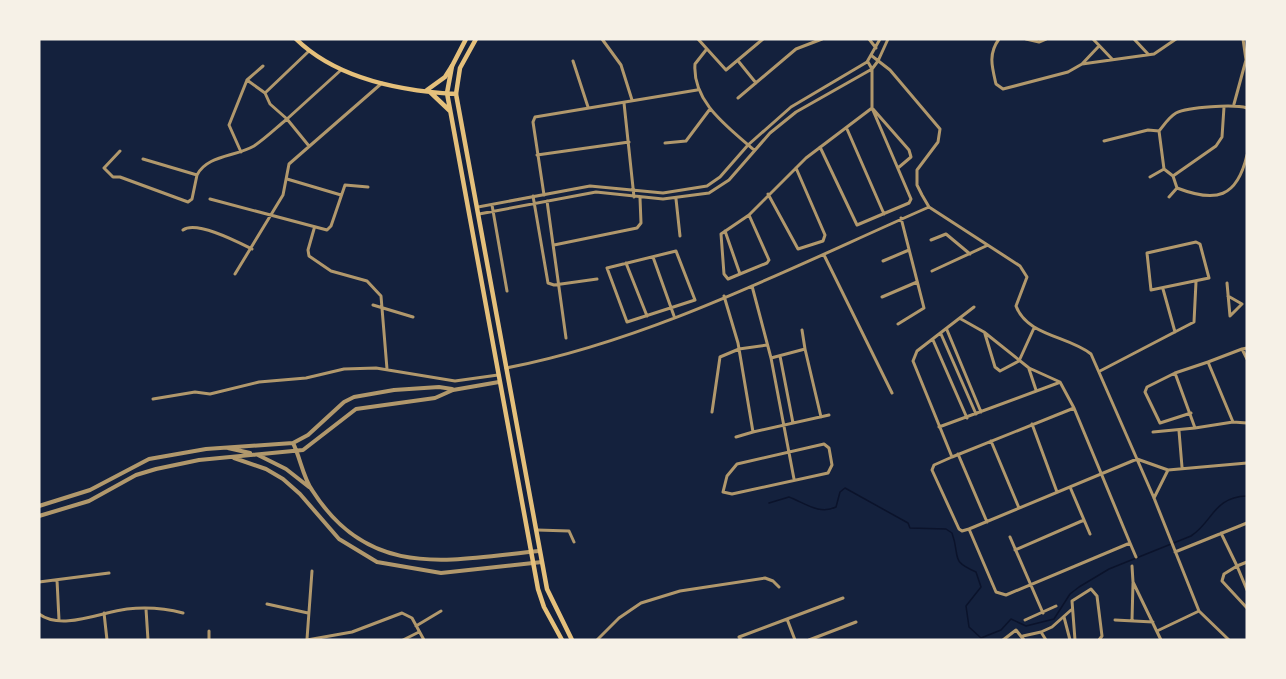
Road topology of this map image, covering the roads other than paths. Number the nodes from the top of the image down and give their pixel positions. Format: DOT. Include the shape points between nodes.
graph roads {
  1 [pos="296,39"];
  2 [pos="466,39"];
  3 [pos="476,39"];
  4 [pos="602,39"];
  5 [pos="698,39"];
  6 [pos="763,39"];
  7 [pos="822,39"];
  8 [pos="869,39"];
  9 [pos="880,39"];
  10 [pos="888,39"];
  11 [pos="999,39"];
  12 [pos="1026,39"];
  13 [pos="1046,39"];
  14 [pos="1093,39"];
  15 [pos="1134,39"];
  16 [pos="1176,39"];
  17 [pos="1243,39"];
  18 [pos="1099,46"];
  19 [pos="876,48"];
  20 [pos="706,50"];
  21 [pos="309,51"];
  22 [pos="1148,54"];
  23 [pos="872,56"];
  24 [pos="1112,59"];
  25 [pos="573,61"];
  26 [pos="878,61"];
  27 [pos="739,62"];
  28 [pos="867,62"];
  29 [pos="1082,64"];
  30 [pos="263,66"];
  31 [pos="452,66"];
  32 [pos="872,69"];
  33 [pos="341,70"];
  34 [pos="247,80"];
  35 [pos="383,82"];
  36 [pos="756,83"];
  37 [pos="427,90"];
  38 [pos="697,90"];
  39 [pos="265,93"];
  40 [pos="447,93"];
  41 [pos="456,94"];
  42 [pos="738,98"];
  43 [pos="632,100"];
  44 [pos="624,102"];
  45 [pos="1234,104"];
  46 [pos="588,107"];
  47 [pos="1224,107"];
  48 [pos="872,108"];
  49 [pos="1247,108"];
  50 [pos="710,109"];
  51 [pos="450,111"];
  52 [pos="287,119"];
  53 [pos="847,129"];
  54 [pos="1159,131"];
  55 [pos="1104,141"];
  56 [pos="629,142"];
  57 [pos="665,143"];
  58 [pos="748,145"];
  59 [pos="309,146"];
  60 [pos="820,147"];
  61 [pos="754,150"];
  62 [pos="120,151"];
  63 [pos="241,152"];
  64 [pos="537,155"];
  65 [pos="1247,155"];
  66 [pos="143,159"];
  67 [pos="1246,165"];
  68 [pos="796,168"];
  69 [pos="898,168"];
  70 [pos="1164,169"];
  71 [pos="197,175"];
  72 [pos="1173,176"];
  73 [pos="1150,177"];
  74 [pos="287,179"];
  75 [pos="707,186"];
  76 [pos="368,187"];
  77 [pos="1177,188"];
  78 [pos="633,190"];
  79 [pos="639,192"];
  80 [pos="553,194"];
  81 [pos="709,194"];
  82 [pos="768,194"];
  83 [pos="341,195"];
  84 [pos="543,195"];
  85 [pos="533,196"];
  86 [pos="634,197"];
  87 [pos="1169,197"];
  88 [pos="640,198"];
  89 [pos="210,199"];
  90 [pos="676,199"];
  91 [pos="554,200"];
  92 [pos="542,201"];
  93 [pos="547,201"];
  94 [pos="534,202"];
  95 [pos="492,205"];
  96 [pos="478,207"];
  97 [pos="929,207"];
  98 [pos="494,212"];
  99 [pos="479,214"];
  100 [pos="884,214"];
  101 [pos="272,215"];
  102 [pos="749,215"];
  103 [pos="901,218"];
  104 [pos="314,228"];
  105 [pos="183,230"];
  106 [pos="725,231"];
  107 [pos="680,237"];
  108 [pos="931,240"];
  109 [pos="554,245"];
  110 [pos="987,246"];
  111 [pos="252,249"];
  112 [pos="909,250"];
  113 [pos="970,254"];
  114 [pos="823,255"];
  115 [pos="653,257"];
  116 [pos="883,261"];
  117 [pos="626,263"];
  118 [pos="932,271"];
  119 [pos="236,274"];
  120 [pos="740,274"];
  121 [pos="597,279"];
  122 [pos="917,282"];
  123 [pos="1196,282"];
  124 [pos="1227,283"];
  125 [pos="560,285"];
  126 [pos="752,286"];
  127 [pos="1163,289"];
  128 [pos="507,291"];
  129 [pos="724,296"];
  130 [pos="1228,296"];
  131 [pos="882,297"];
  132 [pos="1242,304"];
  133 [pos="373,305"];
  134 [pos="1247,306"];
  135 [pos="383,307"];
  136 [pos="671,307"];
  137 [pos="974,307"];
  138 [pos="647,316"];
  139 [pos="674,316"];
  140 [pos="413,317"];
  141 [pos="961,319"];
  142 [pos="898,324"];
  143 [pos="1034,328"];
  144 [pos="802,330"];
  145 [pos="947,330"];
  146 [pos="984,332"];
  147 [pos="1175,332"];
  148 [pos="942,334"];
  149 [pos="566,338"];
  150 [pos="933,340"];
  151 [pos="767,345"];
  152 [pos="1245,348"];
  153 [pos="739,349"];
  154 [pos="805,349"];
  155 [pos="780,356"];
  156 [pos="771,358"];
  157 [pos="1247,359"];
  158 [pos="1019,361"];
  159 [pos="1208,362"];
  160 [pos="1029,368"];
  161 [pos="387,369"];
  162 [pos="505,369"];
  163 [pos="1100,371"];
  164 [pos="1175,373"];
  165 [pos="498,379"];
  166 [pos="1060,382"];
  167 [pos="453,390"];
  168 [pos="1036,390"];
  169 [pos="892,393"];
  170 [pos="153,399"];
  171 [pos="344,402"];
  172 [pos="1074,408"];
  173 [pos="350,411"];
  174 [pos="712,412"];
  175 [pos="981,412"];
  176 [pos="1191,413"];
  177 [pos="976,414"];
  178 [pos="830,416"];
  179 [pos="821,417"];
  180 [pos="967,418"];
  181 [pos="1233,422"];
  182 [pos="793,423"];
  183 [pos="1160,423"];
  184 [pos="1247,423"];
  185 [pos="1032,424"];
  186 [pos="784,425"];
  187 [pos="939,428"];
  188 [pos="1195,428"];
  189 [pos="1164,431"];
  190 [pos="1179,431"];
  191 [pos="753,432"];
  192 [pos="1153,432"];
  193 [pos="736,437"];
  194 [pos="991,441"];
  195 [pos="293,442"];
  196 [pos="225,447"];
  197 [pos="297,452"];
  198 [pos="788,453"];
  199 [pos="255,454"];
  200 [pos="958,454"];
  201 [pos="231,457"];
  202 [pos="952,457"];
  203 [pos="1137,459"];
  204 [pos="1247,463"];
  205 [pos="1182,467"];
  206 [pos="1167,470"];
  207 [pos="288,471"];
  208 [pos="1101,473"];
  209 [pos="283,479"];
  210 [pos="794,479"];
  211 [pos="1070,486"];
  212 [pos="310,488"];
  213 [pos="1058,492"];
  214 [pos="1154,498"];
  215 [pos="39,506"];
  216 [pos="1019,508"];
  217 [pos="39,516"];
  218 [pos="1084,520"];
  219 [pos="987,522"];
  220 [pos="1247,523"];
  221 [pos="969,529"];
  222 [pos="535,530"];
  223 [pos="1221,533"];
  224 [pos="1090,534"];
  225 [pos="1010,537"];
  226 [pos="574,542"];
  227 [pos="1130,543"];
  228 [pos="1015,550"];
  229 [pos="1174,550"];
  230 [pos="539,551"];
  231 [pos="531,552"];
  232 [pos="501,556"];
  233 [pos="1136,557"];
  234 [pos="450,561"];
  235 [pos="542,562"];
  236 [pos="1247,562"];
  237 [pos="533,564"];
  238 [pos="503,566"];
  239 [pos="1132,566"];
  240 [pos="1237,566"];
  241 [pos="312,571"];
  242 [pos="452,572"];
  243 [pos="110,573"];
  244 [pos="57,580"];
  245 [pos="39,582"];
  246 [pos="1133,582"];
  247 [pos="1029,585"];
  248 [pos="778,587"];
  249 [pos="1247,590"];
  250 [pos="843,598"];
  251 [pos="267,604"];
  252 [pos="1056,606"];
  253 [pos="1247,608"];
  254 [pos="146,609"];
  255 [pos="1071,610"];
  256 [pos="441,611"];
  257 [pos="1199,611"];
  258 [pos="104,613"];
  259 [pos="183,613"];
  260 [pos="308,613"];
  261 [pos="1043,613"];
  262 [pos="39,614"];
  263 [pos="1064,617"];
  264 [pos="59,620"];
  265 [pos="787,620"];
  266 [pos="1025,620"];
  267 [pos="1115,620"];
  268 [pos="1132,620"];
  269 [pos="855,622"];
  270 [pos="1153,622"];
  271 [pos="416,626"];
  272 [pos="209,631"];
  273 [pos="1157,631"];
  274 [pos="419,632"];
  275 [pos="1041,632"];
  276 [pos="1023,638"];
  277 [pos="107,640"];
  278 [pos="148,640"];
  279 [pos="208,640"];
  280 [pos="307,640"];
  281 [pos="404,640"];
  282 [pos="424,640"];
  283 [pos="562,640"];
  284 [pos="572,640"];
  285 [pos="597,640"];
  286 [pos="741,640"];
  287 [pos="795,640"];
  288 [pos="809,640"];
  289 [pos="1003,640"];
  290 [pos="1046,640"];
  291 [pos="1070,640"];
  292 [pos="1075,640"];
  293 [pos="1099,640"];
  294 [pos="1161,640"];
  295 [pos="1229,640"];
  1 -- 21 [label="main road"];
  2 -- 31 [label="main road"];
  3 -- 41 [label="main road" via="460,68"];
  4 -- 43 [label="street" via="621,65"];
  5 -- 20 [label="street"];
  6 -- 27 [label="street"];
  7 -- 36 [label="street" via="796,49"];
  8 -- 19 [label="street"];
  9 -- 19 [label="street"];
  10 -- 26 [label="street"];
  11 -- 29 [label="street" via="992,49 991,61 1000,88 1053,77"];
  12 -- 13 [label="street"];
  14 -- 18 [label="street"];
  15 -- 22 [label="street"];
  16 -- 22 [label="street" via="1160,52"];
  17 -- 45 [label="street" via="1246,60"];
  18 -- 24 [label="street"];
  18 -- 29 [label="street"];
  19 -- 23 [label="street"];
  20 -- 27 [label="street" via="725,70"];
  20 -- 38 [label="street" via="695,64"];
  21 -- 33 [label="main road"];
  21 -- 39 [label="street"];
  22 -- 24 [label="street"];
  23 -- 26 [label="street"];
  23 -- 28 [label="street"];
  24 -- 29 [label="street"];
  25 -- 46 [label="street"];
  26 -- 32 [label="street"];
  26 -- 97 [label="street" via="940,129 938,142 918,170 917,185"];
  27 -- 36 [label="street"];
  28 -- 32 [label="street"];
  28 -- 58 [label="street" via="791,107"];
  30 -- 34 [label="street"];
  31 -- 37 [label="main road"];
  31 -- 40 [label="main road"];
  32 -- 48 [label="street"];
  32 -- 61 [label="street" via="796,112"];
  33 -- 35 [label="main road"];
  33 -- 52 [label="street"];
  34 -- 39 [label="street"];
  34 -- 63 [label="street" via="229,125"];
  35 -- 37 [label="main road"];
  35 -- 59 [label="street"];
  36 -- 42 [label="street"];
  37 -- 40 [label="main road"];
  37 -- 51 [label="main road"];
  38 -- 43 [label="street"];
  38 -- 50 [label="street"];
  39 -- 52 [label="street" via="270,104"];
  40 -- 41 [label="main road"];
  40 -- 51 [label="main road"];
  41 -- 96 [label="main road"];
  43 -- 44 [label="street"];
  44 -- 46 [label="street"];
  44 -- 56 [label="street"];
  45 -- 47 [label="street"];
  45 -- 49 [label="street"];
  46 -- 64 [label="street" via="536,117 533,122"];
  47 -- 54 [label="street" via="1179,112"];
  47 -- 72 [label="street" via="1222,137 1216,146"];
  48 -- 53 [label="street"];
  48 -- 69 [label="street"];
  48 -- 69 [label="street" via="909,150 911,157"];
  50 -- 57 [label="street" via="686,141"];
  50 -- 58 [label="street"];
  51 -- 165 [label="main road"];
  52 -- 59 [label="street"];
  52 -- 63 [label="street"];
  53 -- 60 [label="street"];
  53 -- 100 [label="street"];
  54 -- 55 [label="street"];
  54 -- 70 [label="street"];
  56 -- 64 [label="street"];
  56 -- 78 [label="street"];
  58 -- 61 [label="street"];
  58 -- 75 [label="street" via="726,172"];
  59 -- 74 [label="street" via="289,164"];
  60 -- 68 [label="street"];
  60 -- 100 [label="street" via="857,224"];
  61 -- 81 [label="street" via="729,180"];
  62 -- 71 [label="street" via="104,168 113,177 188,202"];
  63 -- 71 [label="street" via="209,161"];
  64 -- 84 [label="street"];
  65 -- 67 [label="street"];
  66 -- 71 [label="street"];
  67 -- 77 [label="street" via="1237,184 1220,194 1203,196"];
  68 -- 82 [label="street"];
  68 -- 82 [label="street" via="825,235 822,243 798,249"];
  69 -- 100 [label="street" via="911,201"];
  70 -- 72 [label="street"];
  70 -- 73 [label="street"];
  72 -- 77 [label="street"];
  74 -- 83 [label="street"];
  74 -- 101 [label="street"];
  75 -- 79 [label="street"];
  75 -- 81 [label="street"];
  76 -- 83 [label="street" via="347,184"];
  77 -- 87 [label="street"];
  78 -- 79 [label="street"];
  78 -- 80 [label="street" via="596,185"];
  78 -- 86 [label="street"];
  79 -- 88 [label="street"];
  80 -- 84 [label="street"];
  80 -- 91 [label="street"];
  81 -- 90 [label="street"];
  82 -- 102 [label="street"];
  83 -- 104 [label="street" via="329,229"];
  84 -- 85 [label="street"];
  84 -- 92 [label="street"];
  85 -- 94 [label="street"];
  85 -- 95 [label="street"];
  86 -- 88 [label="street"];
  86 -- 91 [label="street" via="596,192"];
  88 -- 90 [label="street"];
  88 -- 109 [label="street" via="641,223 637,228"];
  89 -- 101 [label="street"];
  90 -- 107 [label="street"];
  91 -- 93 [label="street"];
  92 -- 93 [label="street"];
  92 -- 94 [label="street"];
  93 -- 109 [label="street"];
  94 -- 98 [label="street"];
  94 -- 125 [label="street" via="547,280 551,285"];
  95 -- 96 [label="street"];
  95 -- 98 [label="street"];
  96 -- 99 [label="main road"];
  97 -- 103 [label="street"];
  97 -- 110 [label="street"];
  98 -- 99 [label="street"];
  98 -- 128 [label="street"];
  99 -- 162 [label="main road"];
  101 -- 104 [label="street"];
  101 -- 111 [label="street"];
  102 -- 106 [label="street"];
  102 -- 120 [label="street" via="769,260"];
  103 -- 112 [label="street"];
  103 -- 114 [label="street"];
  104 -- 135 [label="street" via="309,256 331,271 368,281 381,296"];
  105 -- 111 [label="street" via="192,226"];
  106 -- 120 [label="street"];
  106 -- 120 [label="street" via="720,240 724,274 728,279"];
  108 -- 113 [label="street" via="946,234"];
  109 -- 125 [label="street"];
  110 -- 113 [label="street"];
  110 -- 143 [label="street" via="1024,272 1026,281 1016,306"];
  111 -- 119 [label="street"];
  112 -- 116 [label="street"];
  112 -- 122 [label="street"];
  113 -- 118 [label="street"];
  114 -- 126 [label="street"];
  114 -- 169 [label="street"];
  115 -- 117 [label="street"];
  115 -- 136 [label="street"];
  115 -- 136 [label="street" via="676,251 695,300"];
  117 -- 138 [label="street"];
  117 -- 138 [label="street" via="607,268 627,322"];
  121 -- 125 [label="street"];
  122 -- 131 [label="street"];
  122 -- 142 [label="street" via="924,309"];
  123 -- 127 [label="street"];
  123 -- 127 [label="street" via="1209,278 1199,243 1152,250 1146,256 1150,289"];
  123 -- 147 [label="street" via="1195,320"];
  124 -- 130 [label="street"];
  125 -- 149 [label="street"];
  126 -- 129 [label="street"];
  126 -- 151 [label="street"];
  127 -- 147 [label="street"];
  129 -- 139 [label="street"];
  129 -- 153 [label="street"];
  130 -- 132 [label="street"];
  130 -- 132 [label="street" via="1230,316"];
  132 -- 134 [label="street"];
  133 -- 135 [label="street"];
  135 -- 140 [label="street"];
  135 -- 161 [label="street"];
  136 -- 138 [label="street"];
  136 -- 139 [label="street"];
  137 -- 141 [label="street"];
  139 -- 162 [label="street" via="599,344"];
  141 -- 145 [label="street"];
  141 -- 146 [label="street"];
  143 -- 158 [label="street"];
  143 -- 163 [label="street" via="1080,346 1091,354"];
  144 -- 154 [label="street"];
  145 -- 148 [label="street"];
  145 -- 175 [label="street"];
  146 -- 158 [label="street"];
  146 -- 158 [label="street" via="997,370"];
  147 -- 163 [label="street"];
  148 -- 150 [label="street"];
  148 -- 177 [label="street"];
  150 -- 180 [label="street"];
  150 -- 187 [label="street" via="917,351 913,361"];
  151 -- 153 [label="street"];
  151 -- 156 [label="street"];
  152 -- 157 [label="street"];
  152 -- 159 [label="street"];
  153 -- 174 [label="street" via="718,360"];
  153 -- 191 [label="street"];
  154 -- 155 [label="street"];
  154 -- 179 [label="street"];
  155 -- 156 [label="street"];
  155 -- 182 [label="street"];
  156 -- 186 [label="street"];
  158 -- 160 [label="street"];
  159 -- 164 [label="street"];
  159 -- 181 [label="street"];
  160 -- 166 [label="street"];
  160 -- 168 [label="street"];
  161 -- 165 [label="street" via="455,381"];
  161 -- 170 [label="street" via="344,369 210,394 195,392"];
  162 -- 222 [label="main road"];
  163 -- 203 [label="street"];
  164 -- 176 [label="street"];
  164 -- 183 [label="street" via="1146,389"];
  165 -- 167 [label="street"];
  165 -- 231 [label="main road"];
  166 -- 168 [label="street"];
  166 -- 172 [label="street"];
  167 -- 171 [label="street" via="394,390"];
  167 -- 173 [label="street" via="435,398"];
  168 -- 175 [label="street"];
  171 -- 173 [label="street"];
  171 -- 195 [label="street" via="308,435"];
  172 -- 185 [label="street"];
  172 -- 208 [label="street"];
  173 -- 197 [label="street" via="318,441"];
  175 -- 177 [label="street"];
  176 -- 183 [label="street"];
  176 -- 188 [label="street"];
  177 -- 180 [label="street"];
  178 -- 179 [label="street"];
  179 -- 182 [label="street"];
  180 -- 187 [label="street"];
  181 -- 184 [label="street"];
  181 -- 188 [label="street"];
  182 -- 186 [label="street"];
  183 -- 189 [label="street"];
  185 -- 194 [label="street"];
  185 -- 213 [label="street"];
  186 -- 191 [label="street"];
  186 -- 198 [label="street"];
  187 -- 202 [label="street"];
  188 -- 190 [label="street"];
  189 -- 190 [label="street"];
  189 -- 192 [label="street"];
  190 -- 205 [label="street"];
  191 -- 193 [label="street"];
  194 -- 200 [label="street"];
  194 -- 216 [label="street"];
  195 -- 196 [label="street"];
  195 -- 197 [label="street"];
  196 -- 199 [label="street"];
  196 -- 215 [label="street" via="149,459 90,490"];
  197 -- 199 [label="street"];
  197 -- 212 [label="street"];
  198 -- 210 [label="street"];
  198 -- 210 [label="street" via="824,444 830,448 832,468 828,472"];
  198 -- 210 [label="street" via="737,464 729,472 723,489 725,494 732,494"];
  199 -- 201 [label="street"];
  199 -- 207 [label="street"];
  200 -- 202 [label="street"];
  200 -- 219 [label="street"];
  201 -- 209 [label="street"];
  201 -- 217 [label="street" via="136,475 89,501"];
  202 -- 221 [label="street" via="934,465 932,470 959,529"];
  203 -- 206 [label="street"];
  203 -- 208 [label="street"];
  203 -- 214 [label="street"];
  204 -- 205 [label="street"];
  205 -- 206 [label="street"];
  206 -- 214 [label="street"];
  207 -- 209 [label="street"];
  207 -- 212 [label="street"];
  208 -- 211 [label="street"];
  208 -- 227 [label="street"];
  209 -- 242 [label="street" via="339,539 366,557 401,568"];
  211 -- 213 [label="street"];
  211 -- 218 [label="street"];
  212 -- 234 [label="street" via="339,525 368,546 398,557"];
  213 -- 216 [label="street"];
  214 -- 229 [label="street"];
  216 -- 219 [label="street"];
  218 -- 224 [label="street"];
  218 -- 228 [label="street"];
  219 -- 221 [label="street"];
  220 -- 223 [label="street"];
  221 -- 247 [label="street" via="996,592 1006,595"];
  222 -- 226 [label="street" via="569,531"];
  222 -- 230 [label="main road"];
  223 -- 229 [label="street"];
  223 -- 240 [label="street"];
  225 -- 228 [label="street"];
  227 -- 233 [label="street"];
  227 -- 247 [label="street"];
  228 -- 247 [label="street"];
  229 -- 257 [label="street"];
  230 -- 231 [label="street"];
  230 -- 235 [label="main road"];
  231 -- 232 [label="street"];
  231 -- 237 [label="main road"];
  232 -- 234 [label="street"];
  232 -- 238 [label="street"];
  234 -- 242 [label="street"];
  235 -- 237 [label="street"];
  235 -- 284 [label="main road" via="549,596"];
  236 -- 240 [label="street"];
  237 -- 238 [label="street"];
  237 -- 283 [label="main road" via="541,599"];
  238 -- 242 [label="street"];
  239 -- 246 [label="street"];
  240 -- 249 [label="street"];
  240 -- 253 [label="street" via="1222,578"];
  241 -- 260 [label="street"];
  243 -- 244 [label="street"];
  244 -- 245 [label="street"];
  244 -- 264 [label="street"];
  246 -- 268 [label="street"];
  246 -- 270 [label="street"];
  247 -- 261 [label="street"];
  248 -- 285 [label="street" via="765,578 657,597 634,607"];
  250 -- 265 [label="street"];
  251 -- 260 [label="street"];
  252 -- 261 [label="street"];
  254 -- 258 [label="street"];
  254 -- 259 [label="street"];
  254 -- 278 [label="street"];
  255 -- 263 [label="street"];
  255 -- 292 [label="street"];
  255 -- 293 [label="street" via="1075,597 1095,590 1102,636"];
  256 -- 271 [label="street"];
  257 -- 273 [label="street"];
  257 -- 295 [label="street"];
  258 -- 264 [label="street"];
  258 -- 277 [label="street"];
  260 -- 280 [label="street"];
  261 -- 266 [label="street"];
  262 -- 264 [label="street"];
  263 -- 275 [label="street"];
  263 -- 291 [label="street"];
  265 -- 286 [label="street" via="740,637"];
  265 -- 287 [label="street"];
  267 -- 268 [label="street"];
  268 -- 270 [label="street"];
  269 -- 288 [label="street"];
  270 -- 273 [label="street"];
  271 -- 274 [label="street"];
  271 -- 280 [label="street" via="409,615 402,613 352,632"];
  272 -- 279 [label="street"];
  273 -- 294 [label="street"];
  274 -- 281 [label="street"];
  274 -- 282 [label="street"];
  275 -- 276 [label="street"];
  275 -- 290 [label="street"];
  276 -- 289 [label="street" via="1016,630"];
}
